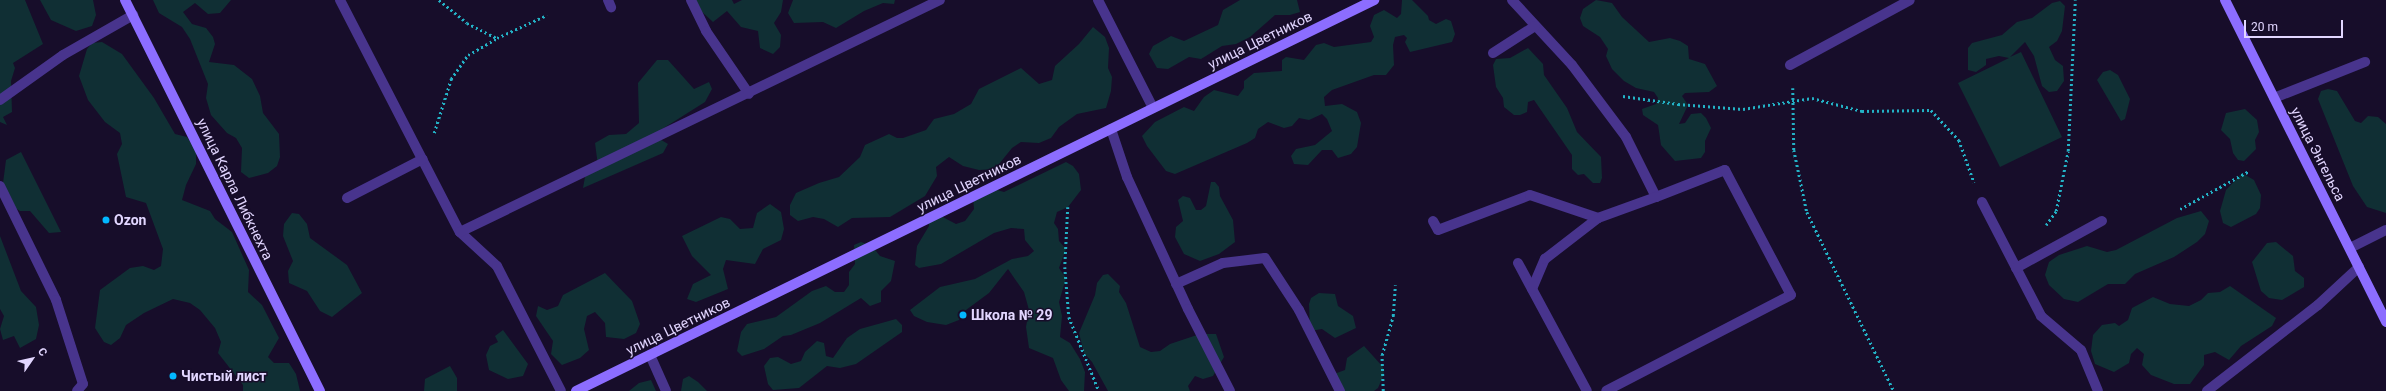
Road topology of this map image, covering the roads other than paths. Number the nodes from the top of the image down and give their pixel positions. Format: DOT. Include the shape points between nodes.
graph roads {
  1 [pos="125,0"];
  2 [pos="340,0"];
  3 [pos="691,0"];
  4 [pos="940,0"];
  5 [pos="1098,0"];
  6 [pos="1374,0"];
  7 [pos="1512,0"];
  8 [pos="1910,0"];
  9 [pos="2224,0"];
  10 [pos="133,15"];
  11 [pos="1535,26"];
  12 [pos="1493,53"];
  13 [pos="2365,62"];
  14 [pos="1790,65"];
  15 [pos="749,94"];
  16 [pos="2274,98"];
  17 [pos="0,100"];
  18 [pos="1154,108"];
  19 [pos="1111,129"];
  20 [pos="423,159"];
  21 [pos="1,190"];
  22 [pos="1656,197"];
  23 [pos="347,198"];
  24 [pos="1982,202"];
  25 [pos="1598,218"];
  26 [pos="1433,220"];
  27 [pos="2102,221"];
  28 [pos="2386,230"];
  29 [pos="460,232"];
  30 [pos="2350,248"];
  31 [pos="1518,263"];
  32 [pos="2360,267"];
  33 [pos="2016,268"];
  34 [pos="1176,284"];
  35 [pos="1532,289"];
  36 [pos="2386,322"];
  37 [pos="650,355"];
  38 [pos="77,391"];
  39 [pos="320,391"];
  40 [pos="561,391"];
  41 [pos="576,391"];
  42 [pos="666,391"];
  43 [pos="1230,391"];
  44 [pos="1340,391"];
  45 [pos="1587,391"];
  46 [pos="1606,391"];
  47 [pos="2098,391"];
  48 [pos="2207,391"];
  1 -- 10 [label="street, улица Карла Либкнехта"];
  2 -- 20 [label="lane"];
  3 -- 15 [label="lane" via="706,31"];
  4 -- 15 [label="lane"];
  5 -- 18 [label="lane"];
  6 -- 18 [label="street, улица Цветников"];
  7 -- 11 [label="lane"];
  8 -- 14 [label="lane"];
  9 -- 16 [label="street, улица Энгельса"];
  10 -- 17 [label="lane" via="63,55"];
  10 -- 39 [label="street, улица Карла Либкнехта"];
  11 -- 12 [label="lane"];
  11 -- 22 [label="lane" via="1572,65 1626,137"];
  13 -- 16 [label="lane"];
  15 -- 29 [label="lane"];
  16 -- 30 [label="street, улица Энгельса"];
  18 -- 19 [label="street, улица Цветников"];
  19 -- 34 [label="lane" via="1127,177"];
  19 -- 37 [label="street, улица Цветников"];
  20 -- 23 [label="lane"];
  20 -- 29 [label="lane"];
  21 -- 38 [label="lane" via="56,300 83,384"];
  22 -- 25 [label="lane"];
  22 -- 46 [label="lane" via="1725,170 1791,295"];
  24 -- 33 [label="lane"];
  25 -- 26 [label="lane" via="1530,195 1438,230"];
  25 -- 35 [label="lane" via="1545,259"];
  27 -- 33 [label="lane"];
  28 -- 30 [label="lane"];
  29 -- 40 [label="lane" via="498,266"];
  30 -- 32 [label="street, улица Энгельса"];
  31 -- 35 [label="lane"];
  32 -- 36 [label="street, улица Энгельса"];
  32 -- 48 [label="lane" via="2318,305"];
  33 -- 47 [label="lane" via="2041,316 2081,350"];
  34 -- 43 [label="lane"];
  34 -- 44 [label="lane" via="1222,263 1265,258 1299,310"];
  35 -- 45 [label="lane"];
  37 -- 41 [label="street, улица Цветников"];
  37 -- 42 [label="lane"];
}
